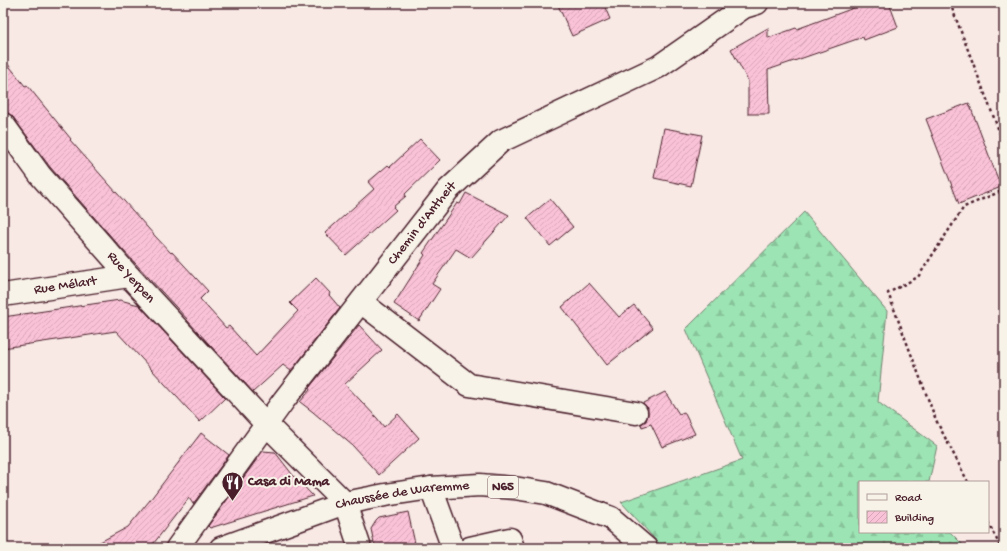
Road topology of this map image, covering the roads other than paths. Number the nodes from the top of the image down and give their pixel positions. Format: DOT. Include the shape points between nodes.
graph roads {
  1 [pos="747,4"];
  2 [pos="3,124"];
  3 [pos="129,276"];
  4 [pos="3,295"];
  5 [pos="361,302"];
  6 [pos="636,413"];
  7 [pos="266,424"];
  8 [pos="432,488"];
  9 [pos="345,503"];
  10 [pos="177,548"];
  11 [pos="221,548"];
  12 [pos="360,548"];
  13 [pos="453,548"];
  14 [pos="470,548"];
  15 [pos="513,548"];
  16 [pos="646,548"];
  1 -- 5 [label="street, Chemin d'Antheit" via="658,67 501,141 448,190"];
  2 -- 3 [label="street, Rue Yerpen" via="40,175"];
  3 -- 4 [label="street, Rue Mélart"];
  3 -- 7 [label="street, Rue Yerpen"];
  5 -- 6 [label="street" via="469,385"];
  5 -- 7 [label="street, Chemin d'Antheit"];
  7 -- 9 [label="street, Rue Yerpen"];
  7 -- 10 [label="street, Chemin d'Antheit"];
  8 -- 9 [label="street, Chaussée de Waremme / N65"];
  8 -- 13 [label="street"];
  8 -- 16 [label="street, Chaussée de Waremme / N65" via="480,486 546,493 611,518"];
  9 -- 11 [label="street, Chaussée de Waremme / N65"];
  9 -- 12 [label="street"];
  14 -- 15 [label="street" via="510,539"];
}
